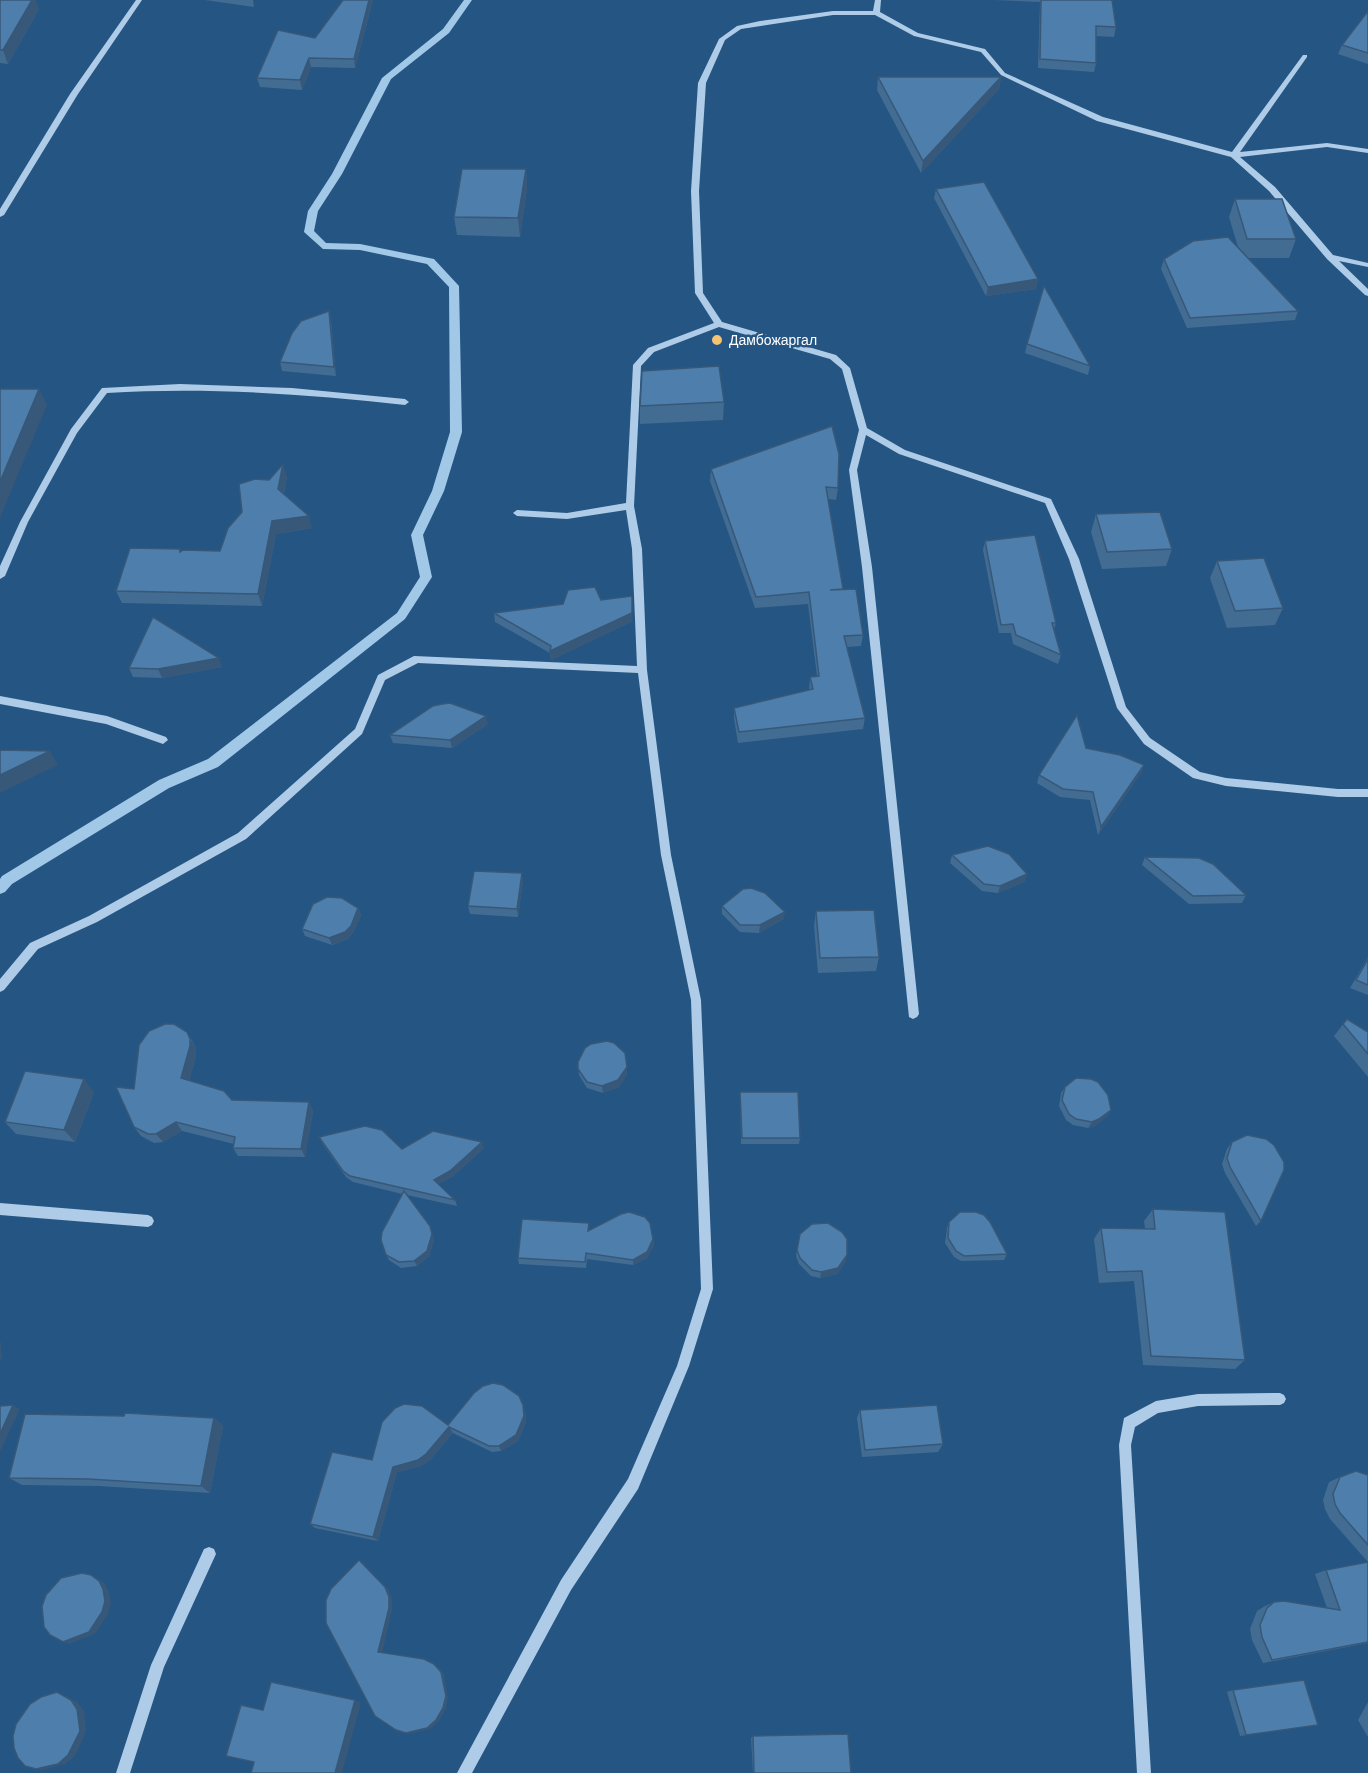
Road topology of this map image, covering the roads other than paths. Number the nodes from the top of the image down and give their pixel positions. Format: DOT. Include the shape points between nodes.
graph roads {
  1 [pos="139,0"];
  2 [pos="878,0"];
  3 [pos="876,13"];
  4 [pos="1305,56"];
  5 [pos="1368,151"];
  6 [pos="1234,155"];
  7 [pos="0,215"];
  8 [pos="1330,257"];
  9 [pos="1368,265"];
  10 [pos="1368,293"];
  11 [pos="719,324"];
  12 [pos="405,402"];
  13 [pos="863,430"];
  14 [pos="630,507"];
  15 [pos="517,513"];
  16 [pos="0,576"];
  17 [pos="642,670"];
  18 [pos="0,700"];
  19 [pos="163,740"];
  20 [pos="1368,793"];
  21 [pos="0,987"];
  22 [pos="913,1014"];
  23 [pos="0,1209"];
  24 [pos="148,1221"];
  25 [pos="1280,1399"];
  26 [pos="209,1554"];
  27 [pos="123,1773"];
  28 [pos="464,1773"];
  29 [pos="1144,1773"];
  1 -- 7 [label="street" via="74,94"];
  2 -- 3 [label="street"];
  3 -- 6 [label="street" via="916,35 982,50 1004,74 1100,119"];
  3 -- 11 [label="street" via="832,13 760,23 739,27 722,39 702,83 695,191 699,293"];
  4 -- 6 [label="street"];
  5 -- 6 [label="street" via="1327,145"];
  6 -- 8 [label="street" via="1272,189"];
  8 -- 9 [label="street"];
  8 -- 10 [label="street"];
  11 -- 13 [label="street" via="833,357 846,368"];
  11 -- 14 [label="street" via="651,350 637,365"];
  12 -- 16 [label="street" via="201,387 105,390 74,431 24,522"];
  13 -- 20 [label="street" via="902,452 1048,501 1074,559 1122,708 1147,741 1197,776 1226,782"];
  13 -- 22 [label="street" via="853,470"];
  14 -- 15 [label="street" via="567,516"];
  14 -- 17 [label="street" via="637,549"];
  17 -- 21 [label="street" via="417,659 381,678 359,731 242,836 93,919 34,946"];
  17 -- 28 [label="street" via="666,855 696,1000 707,1289 683,1366 633,1484 566,1585"];
  18 -- 19 [label="street" via="107,720"];
  23 -- 24 [label="street"];
  25 -- 29 [label="street" via="1198,1400 1156,1407 1129,1423 1125,1445"];
  26 -- 27 [label="street" via="158,1665"];
}
